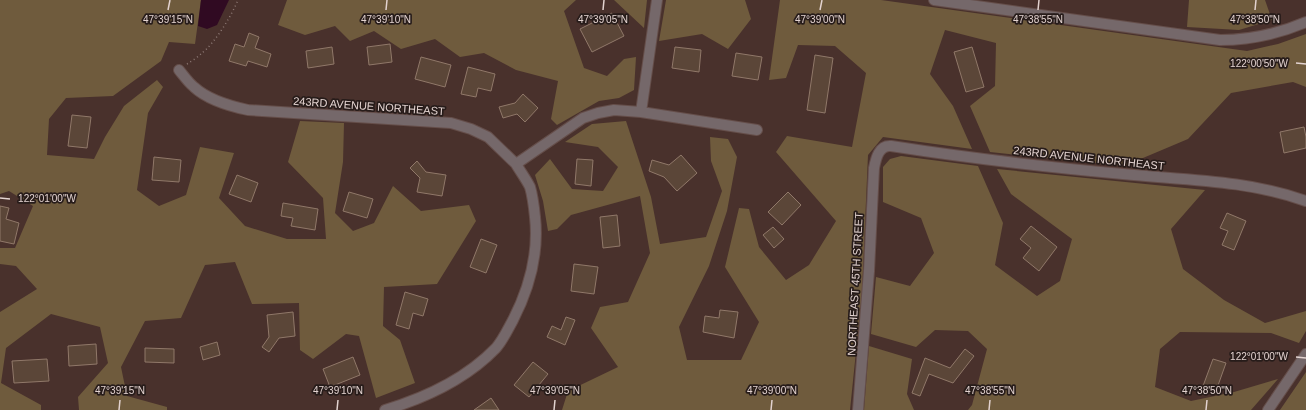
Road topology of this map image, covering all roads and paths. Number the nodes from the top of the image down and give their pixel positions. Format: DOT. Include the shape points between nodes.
graph roads {
  1 [pos="238,0"];
  2 [pos="657,0"];
  3 [pos="934,0"];
  4 [pos="1306,22"];
  5 [pos="179,70"];
  6 [pos="641,112"];
  7 [pos="757,130"];
  8 [pos="876,160"];
  9 [pos="516,164"];
  10 [pos="1306,201"];
  11 [pos="1305,358"];
  12 [pos="385,410"];
  13 [pos="858,410"];
  14 [pos="1268,410"];
  1 -- 5 [label="path" via="220,32 204,52"];
  2 -- 6 [label="street"];
  3 -- 4 [label="street" via="1220,40 1255,38"];
  5 -- 9 [label="street, 243RD AVENUE NORTHEAST" via="194,87 212,99 248,110 451,123 488,137"];
  6 -- 7 [label="street"];
  6 -- 9 [label="street" via="614,110 583,118"];
  8 -- 10 [label="street, 243RD AVENUE NORTHEAST" via="883,147 887,145 1003,162 1247,186 1272,190"];
  8 -- 13 [label="street, NORTHEAST 45TH STREET"];
  9 -- 12 [label="street, 243RD AVENUE NORTHEAST" via="529,187 534,204 536,256 523,301 508,330 496,347 478,364 446,385"];
  11 -- 14 [label="street"];
}
